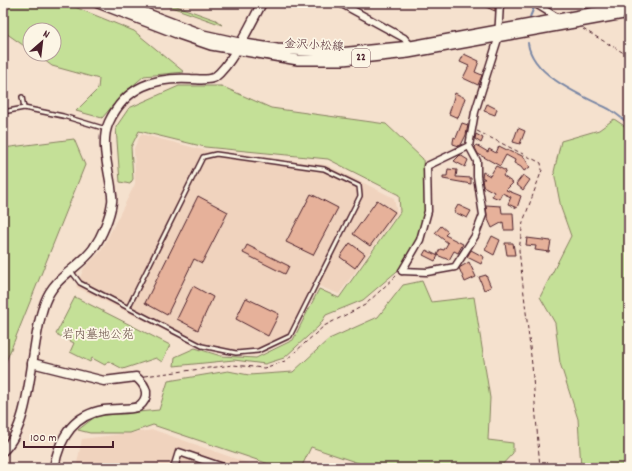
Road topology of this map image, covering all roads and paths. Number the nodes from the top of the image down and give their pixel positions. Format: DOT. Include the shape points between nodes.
graph roads {
  1 [pos="98,3"];
  2 [pos="119,3"];
  3 [pos="262,3"];
  4 [pos="340,3"];
  5 [pos="500,3"];
  6 [pos="537,4"];
  7 [pos="629,6"];
  8 [pos="629,13"];
  9 [pos="560,20"];
  10 [pos="582,29"];
  11 [pos="499,34"];
  12 [pos="237,46"];
  13 [pos="411,46"];
  14 [pos="629,56"];
  15 [pos="22,97"];
  16 [pos="24,108"];
  17 [pos="3,112"];
  18 [pos="106,129"];
  19 [pos="473,129"];
  20 [pos="469,146"];
  21 [pos="70,270"];
  22 [pos="128,308"];
  23 [pos="32,363"];
  24 [pos="3,451"];
  25 [pos="54,468"];
  26 [pos="174,468"];
  27 [pos="226,468"];
  28 [pos="540,468"];
  1 -- 12 [label="main road, 金沢小松線 / 22" via="211,44"];
  2 -- 12 [label="main road, 金沢小松線 / 22"];
  3 -- 12 [label="street"];
  4 -- 13 [label="street" via="404,38"];
  5 -- 11 [label="street"];
  6 -- 9 [label="street"];
  7 -- 9 [label="main road, 金沢小松線 / 22"];
  8 -- 11 [label="main road, 金沢小松線 / 22"];
  9 -- 11 [label="main road, 金沢小松線 / 22"];
  10 -- 14 [label="path"];
  11 -- 12 [label="main road, 金沢小松線 / 22" via="408,54 343,60 298,60"];
  11 -- 13 [label="main road, 金沢小松線 / 22"];
  11 -- 19 [label="street" via="475,112"];
  12 -- 13 [label="main road, 金沢小松線 / 22" via="339,53"];
  12 -- 18 [label="street" via="214,77 170,78 148,83 123,100"];
  15 -- 16 [label="lane"];
  16 -- 17 [label="lane"];
  16 -- 18 [label="lane"];
  18 -- 21 [label="street" via="112,201 105,226 92,250"];
  19 -- 20 [label="street"];
  19 -- 28 [label="path" via="541,163 542,170 523,222 519,250"];
  20 -- 20 [label="street" via="477,161 483,215 475,236 455,267 427,272 402,271 420,240 428,211 427,166"];
  21 -- 22 [label="lane" via="80,284"];
  21 -- 23 [label="street" via="56,283 45,301"];
  22 -- 22 [label="lane" via="202,346 236,353 258,351 290,336 360,196 359,186 324,169 216,154 203,157"];
  23 -- 24 [label="street" via="21,420 14,437"];
  23 -- 25 [label="street" via="104,381 136,377 146,389 147,396 138,407 96,411 68,431 61,440"];
  26 -- 27 [label="street" via="179,452"];
}
